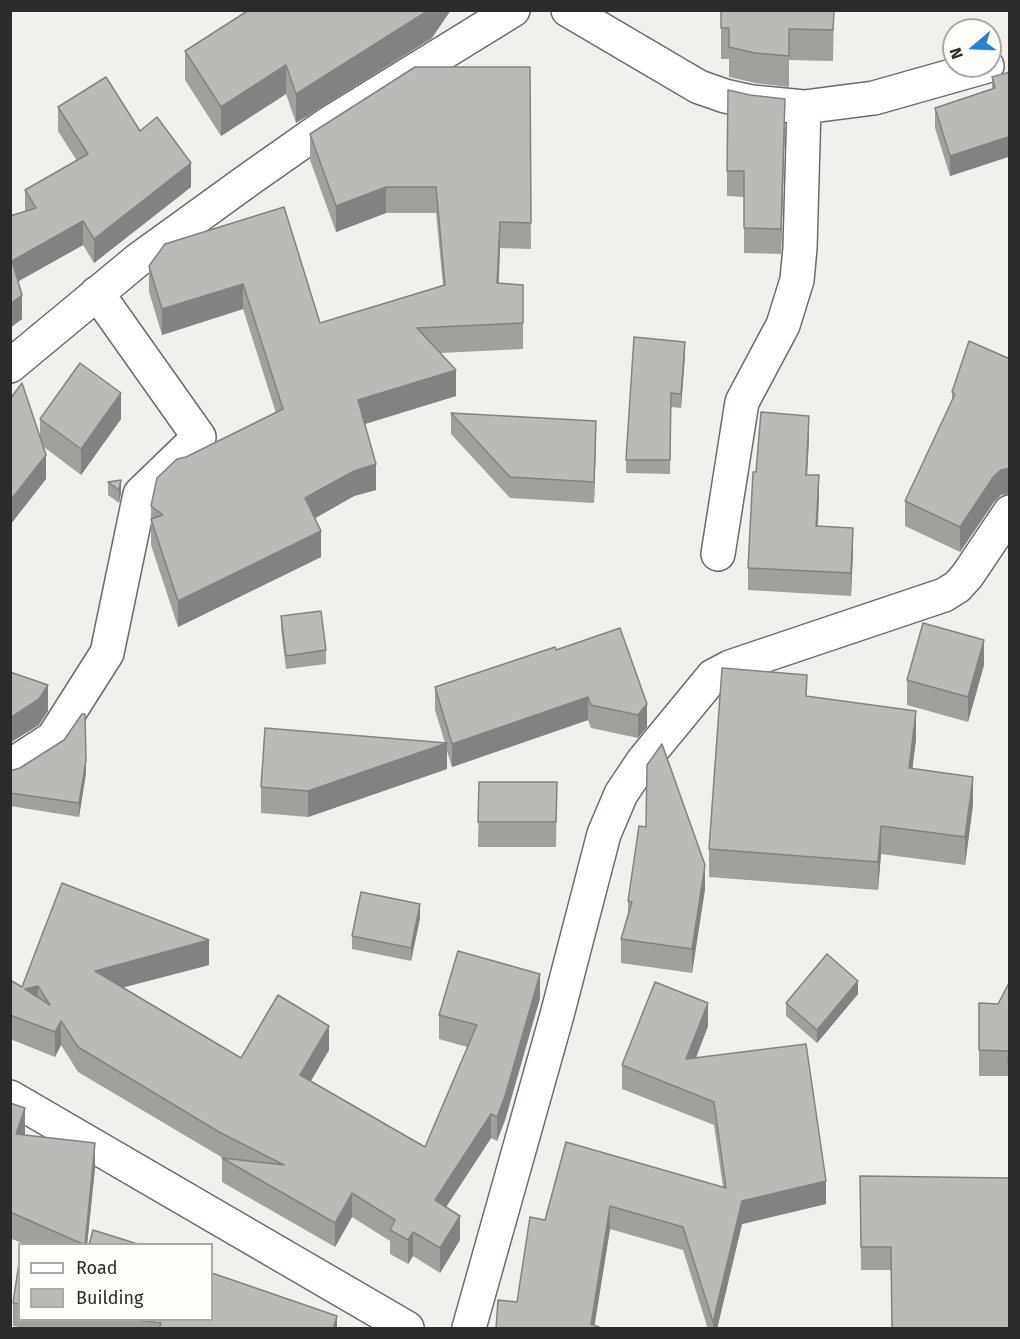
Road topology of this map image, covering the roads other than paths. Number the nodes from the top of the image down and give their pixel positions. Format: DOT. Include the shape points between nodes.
graph roads {
  1 [pos="513,10"];
  2 [pos="568,10"];
  3 [pos="945,78"];
  4 [pos="804,106"];
  5 [pos="97,292"];
  6 [pos="10,366"];
  7 [pos="1010,512"];
  8 [pos="718,555"];
  9 [pos="10,766"];
  10 [pos="10,1097"];
  11 [pos="407,1329"];
  12 [pos="469,1329"];
  1 -- 5 [label="street" via="328,124"];
  2 -- 4 [label="street" via="699,87 752,102"];
  3 -- 4 [label="street" via="874,98"];
  4 -- 8 [label="street" via="797,280 783,325 742,402"];
  5 -- 6 [label="street"];
  5 -- 9 [label="street" via="198,437 140,494 107,653 53,738"];
  7 -- 12 [label="street" via="967,576 944,595 713,676 621,794 604,834"];
  10 -- 11 [label="street"];
}
